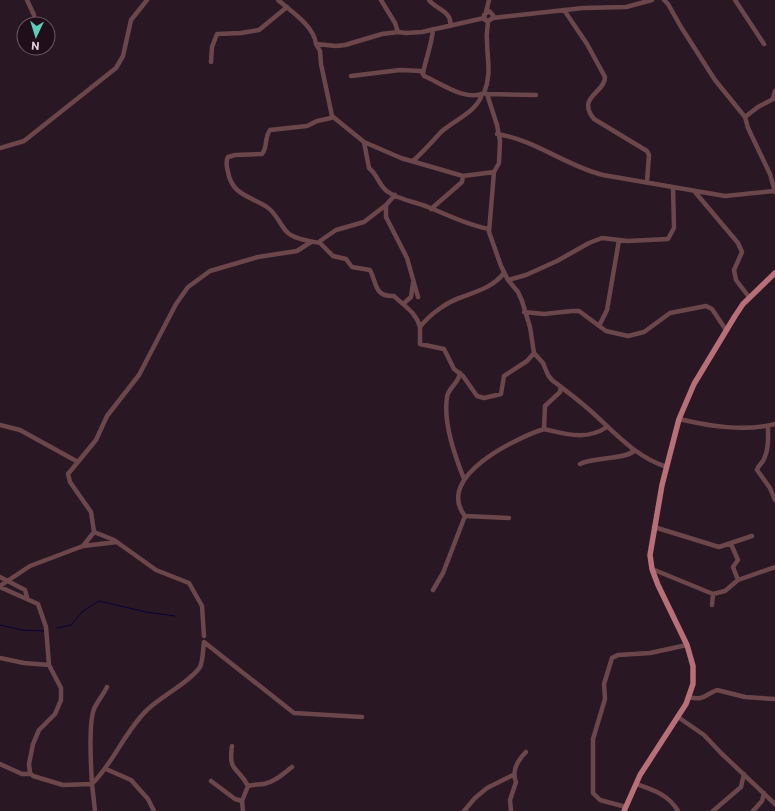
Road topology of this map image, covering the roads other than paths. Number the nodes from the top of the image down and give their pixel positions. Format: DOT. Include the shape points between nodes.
graph roads {
  1 [pos="27,0"];
  2 [pos="147,0"];
  3 [pos="278,0"];
  4 [pos="381,0"];
  5 [pos="429,0"];
  6 [pos="489,0"];
  7 [pos="652,0"];
  8 [pos="664,0"];
  9 [pos="735,0"];
  10 [pos="287,7"];
  11 [pos="564,10"];
  12 [pos="486,12"];
  13 [pos="34,14"];
  14 [pos="493,18"];
  15 [pos="486,20"];
  16 [pos="450,26"];
  17 [pos="433,29"];
  18 [pos="398,32"];
  19 [pos="316,44"];
  20 [pos="764,44"];
  21 [pos="210,62"];
  22 [pos="351,76"];
  23 [pos="424,76"];
  24 [pos="775,91"];
  25 [pos="484,94"];
  26 [pos="536,95"];
  27 [pos="774,98"];
  28 [pos="332,116"];
  29 [pos="745,118"];
  30 [pos="498,134"];
  31 [pos="364,142"];
  32 [pos="0,148"];
  33 [pos="413,161"];
  34 [pos="494,172"];
  35 [pos="463,176"];
  36 [pos="646,182"];
  37 [pos="673,188"];
  38 [pos="775,191"];
  39 [pos="695,192"];
  40 [pos="395,195"];
  41 [pos="386,205"];
  42 [pos="430,208"];
  43 [pos="489,229"];
  44 [pos="619,240"];
  45 [pos="311,242"];
  46 [pos="320,243"];
  47 [pos="504,273"];
  48 [pos="775,273"];
  49 [pos="508,280"];
  50 [pos="413,282"];
  51 [pos="418,297"];
  52 [pos="749,298"];
  53 [pos="403,304"];
  54 [pos="524,312"];
  55 [pos="599,326"];
  56 [pos="420,327"];
  57 [pos="726,330"];
  58 [pos="534,353"];
  59 [pos="460,373"];
  60 [pos="561,387"];
  61 [pos="679,419"];
  62 [pos="775,424"];
  63 [pos="0,425"];
  64 [pos="768,426"];
  65 [pos="606,427"];
  66 [pos="544,429"];
  67 [pos="631,448"];
  68 [pos="78,462"];
  69 [pos="580,464"];
  70 [pos="667,467"];
  71 [pos="464,479"];
  72 [pos="775,500"];
  73 [pos="465,516"];
  74 [pos="508,518"];
  75 [pos="654,526"];
  76 [pos="94,532"];
  77 [pos="752,536"];
  78 [pos="117,542"];
  79 [pos="731,544"];
  80 [pos="83,546"];
  81 [pos="775,567"];
  82 [pos="652,569"];
  83 [pos="0,577"];
  84 [pos="738,580"];
  85 [pos="9,582"];
  86 [pos="0,587"];
  87 [pos="433,590"];
  88 [pos="713,594"];
  89 [pos="27,597"];
  90 [pos="712,605"];
  91 [pos="204,636"];
  92 [pos="687,645"];
  93 [pos="0,658"];
  94 [pos="48,664"];
  95 [pos="107,688"];
  96 [pos="689,697"];
  97 [pos="775,699"];
  98 [pos="362,717"];
  99 [pos="678,717"];
  100 [pos="232,746"];
  101 [pos="526,752"];
  102 [pos="0,764"];
  103 [pos="292,767"];
  104 [pos="106,769"];
  105 [pos="31,774"];
  106 [pos="744,774"];
  107 [pos="513,775"];
  108 [pos="211,781"];
  109 [pos="92,784"];
  110 [pos="636,784"];
  111 [pos="248,786"];
  112 [pos="764,793"];
  113 [pos="242,801"];
  114 [pos="775,804"];
  115 [pos="625,809"];
  116 [pos="95,811"];
  117 [pos="154,811"];
  118 [pos="243,811"];
  119 [pos="464,811"];
  120 [pos="511,811"];
  121 [pos="678,811"];
  122 [pos="713,811"];
  123 [pos="753,811"];
  1 -- 13 [label="street"];
  2 -- 32 [label="street" via="131,20 123,56 116,68 24,141"];
  3 -- 10 [label="street"];
  4 -- 18 [label="street" via="396,23"];
  5 -- 16 [label="street" via="446,12"];
  6 -- 12 [label="street"];
  7 -- 11 [label="street" via="626,7"];
  8 -- 29 [label="street" via="715,80"];
  9 -- 20 [label="street"];
  10 -- 19 [label="street" via="315,36"];
  10 -- 21 [label="street" via="259,30 241,34 217,34"];
  11 -- 14 [label="street"];
  11 -- 36 [label="street" via="605,77 604,83 590,99 590,114 647,151 649,162"];
  12 -- 14 [label="street" via="491,12"];
  12 -- 15 [label="street"];
  14 -- 15 [label="street"];
  15 -- 16 [label="street"];
  15 -- 25 [label="street" via="489,71"];
  16 -- 17 [label="street"];
  17 -- 18 [label="street" via="422,32"];
  17 -- 23 [label="street" via="432,42 426,54"];
  18 -- 19 [label="street" via="345,45"];
  19 -- 28 [label="street" via="320,51"];
  22 -- 23 [label="street" via="400,70 421,71"];
  23 -- 25 [label="street" via="459,92 473,96"];
  24 -- 27 [label="street"];
  25 -- 26 [label="street"];
  25 -- 30 [label="street" via="497,125"];
  25 -- 33 [label="street" via="472,110 446,128"];
  27 -- 29 [label="street"];
  28 -- 31 [label="street"];
  28 -- 45 [label="street" via="307,126 270,130 266,135 265,151 262,154 233,155 226,158 231,182 236,190 268,208 286,232"];
  29 -- 38 [label="street"];
  30 -- 34 [label="street" via="499,163"];
  30 -- 36 [label="street" via="522,140 586,171"];
  31 -- 33 [label="street"];
  31 -- 40 [label="street" via="369,168 383,187"];
  33 -- 35 [label="street"];
  34 -- 35 [label="street"];
  34 -- 43 [label="street"];
  35 -- 42 [label="street" via="462,182"];
  36 -- 37 [label="street"];
  37 -- 39 [label="street"];
  37 -- 44 [label="street" via="675,217 670,238 661,241"];
  38 -- 39 [label="street" via="737,196"];
  39 -- 52 [label="street" via="738,243 742,252 734,270 736,280"];
  40 -- 41 [label="street"];
  40 -- 42 [label="street"];
  41 -- 46 [label="street" via="368,220 336,230"];
  41 -- 50 [label="street" via="386,217 407,258"];
  42 -- 43 [label="street" via="466,223"];
  43 -- 47 [label="street"];
  44 -- 49 [label="street" via="596,239 557,262"];
  44 -- 55 [label="street" via="607,310"];
  45 -- 46 [label="street"];
  45 -- 68 [label="street" via="297,251 258,257 210,271 188,287 176,304 139,375 107,416 96,440"];
  46 -- 53 [label="street" via="334,256 346,259 352,267 370,270 379,291 386,297 394,296"];
  47 -- 49 [label="street"];
  47 -- 56 [label="street" via="499,280 476,294 463,296 446,304"];
  48 -- 52 [label="main road"];
  49 -- 54 [label="street" via="518,292"];
  50 -- 51 [label="street"];
  50 -- 53 [label="street" via="411,297"];
  52 -- 57 [label="main road"];
  53 -- 56 [label="street" via="418,320"];
  54 -- 55 [label="street" via="544,314 572,310"];
  54 -- 58 [label="street" via="530,327"];
  55 -- 57 [label="street" via="616,335 636,335 670,313 706,306 712,309"];
  56 -- 59 [label="street" via="420,344 444,349 454,368"];
  57 -- 61 [label="main road" via="694,384"];
  58 -- 59 [label="street" via="527,361 504,376 501,394 496,396 477,396"];
  58 -- 60 [label="street" via="543,363 548,376"];
  59 -- 71 [label="street" via="447,397 447,421"];
  60 -- 65 [label="street"];
  60 -- 66 [label="street" via="560,392 545,406"];
  61 -- 64 [label="street" via="706,426"];
  61 -- 70 [label="main road"];
  62 -- 64 [label="street"];
  63 -- 68 [label="street" via="20,430"];
  64 -- 72 [label="street" via="767,452 757,470"];
  65 -- 66 [label="street" via="600,432 584,436 563,435"];
  65 -- 67 [label="street"];
  66 -- 71 [label="street" via="526,435 488,457"];
  67 -- 69 [label="street" via="634,451 632,453"];
  67 -- 70 [label="street" via="645,458"];
  68 -- 76 [label="street" via="68,474 70,482 91,512"];
  70 -- 75 [label="main road"];
  71 -- 73 [label="street" via="460,486 458,503"];
  73 -- 74 [label="street"];
  73 -- 87 [label="street" via="443,573"];
  75 -- 79 [label="street" via="719,547"];
  75 -- 82 [label="main road" via="650,555"];
  76 -- 78 [label="street"];
  76 -- 80 [label="street"];
  77 -- 79 [label="street"];
  78 -- 80 [label="street"];
  78 -- 91 [label="street" via="156,570 189,583 202,606"];
  79 -- 84 [label="street" via="738,560 733,567"];
  80 -- 85 [label="street" via="30,566"];
  81 -- 84 [label="street"];
  82 -- 88 [label="street"];
  82 -- 92 [label="main road"];
  83 -- 85 [label="street"];
  84 -- 88 [label="street" via="725,591"];
  85 -- 86 [label="street"];
  85 -- 89 [label="street" via="25,590"];
  86 -- 89 [label="street"];
  88 -- 90 [label="street"];
  89 -- 94 [label="street" via="38,604 43,619 48,640"];
  92 -- 96 [label="main road" via="693,670 693,684"];
  92 -- 115 [label="street" via="650,654 618,655 612,658 604,684 605,698 593,739 593,793 600,800"];
  93 -- 94 [label="street"];
  94 -- 105 [label="street" via="61,688 62,700 55,714 39,730 33,744 29,764"];
  95 -- 109 [label="street" via="94,709 91,730"];
  96 -- 97 [label="street" via="704,698 717,690 745,697"];
  96 -- 99 [label="main road"];
  98 -- 104 [label="street" via="294,713 204,642 200,666 177,688 147,710 128,733"];
  99 -- 106 [label="street" via="704,735"];
  99 -- 110 [label="main road"];
  100 -- 111 [label="street" via="232,767"];
  101 -- 107 [label="street" via="520,758"];
  102 -- 105 [label="street" via="22,774"];
  103 -- 111 [label="street" via="265,784"];
  104 -- 109 [label="street"];
  104 -- 117 [label="street" via="131,780 148,799"];
  105 -- 109 [label="street" via="64,785"];
  106 -- 112 [label="street"];
  106 -- 122 [label="street" via="741,787"];
  107 -- 119 [label="street" via="487,788"];
  107 -- 120 [label="street" via="516,782 510,800"];
  108 -- 113 [label="street" via="235,799"];
  109 -- 116 [label="street"];
  110 -- 115 [label="main road"];
  110 -- 121 [label="street" via="663,794 674,803"];
  111 -- 113 [label="street"];
  112 -- 114 [label="street"];
  112 -- 123 [label="street" via="762,801"];
  113 -- 118 [label="street"];
}
